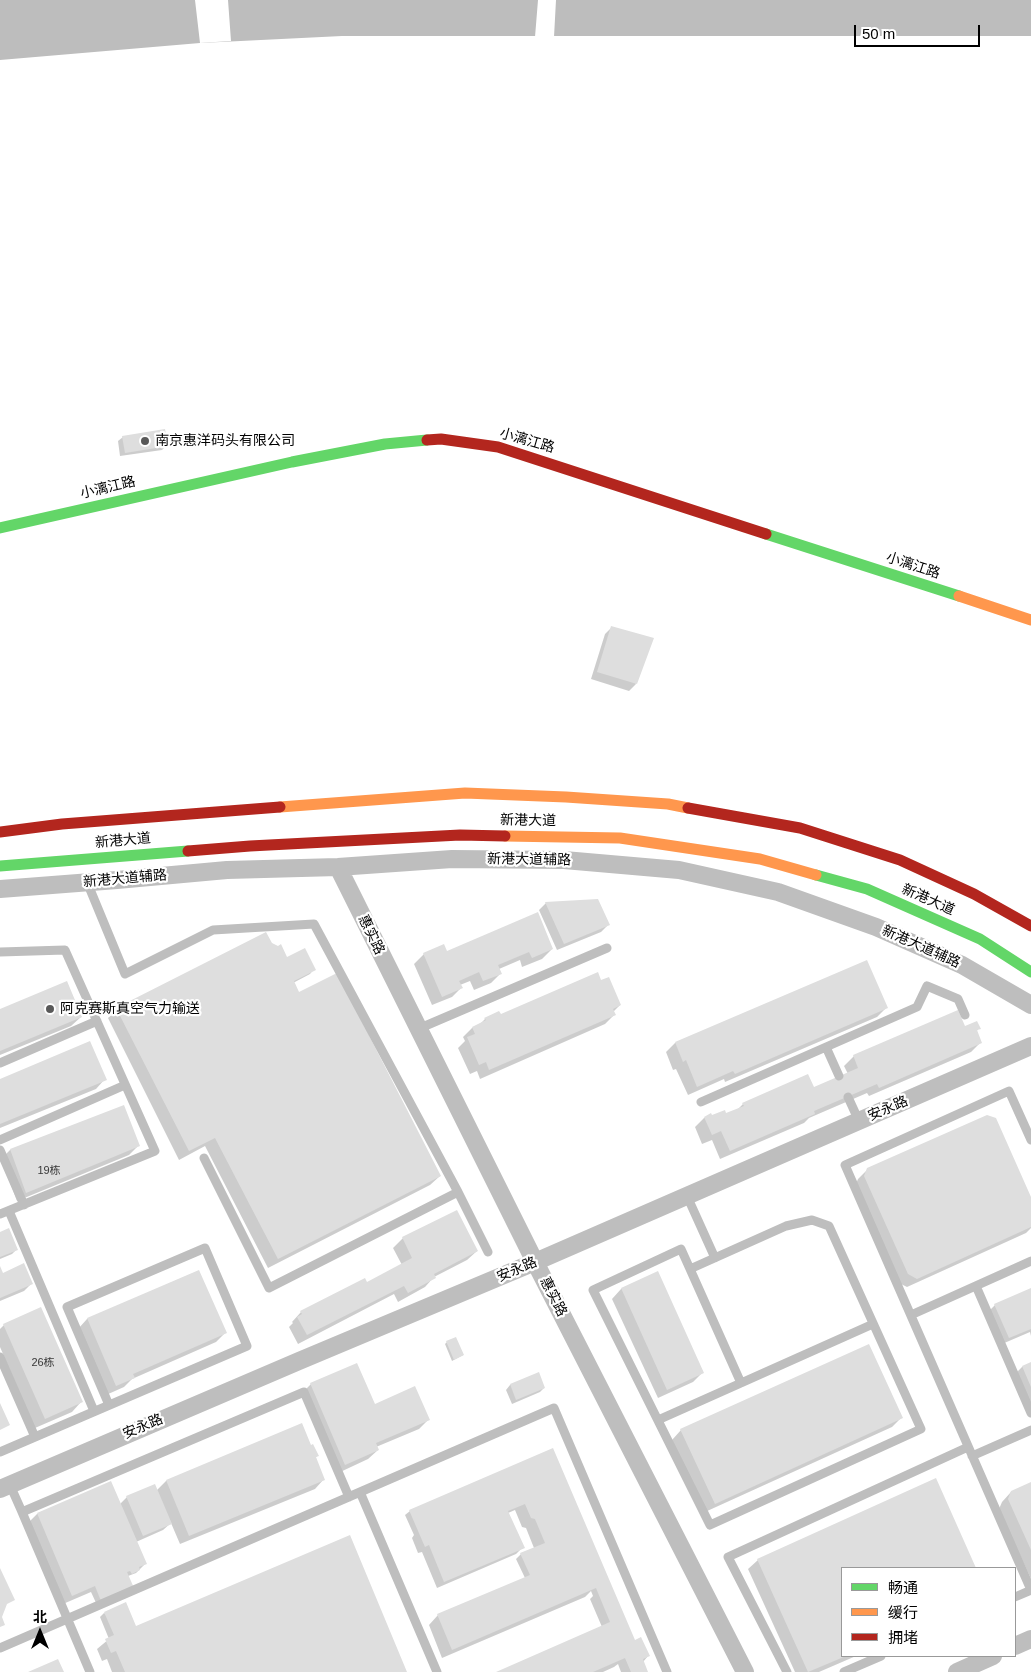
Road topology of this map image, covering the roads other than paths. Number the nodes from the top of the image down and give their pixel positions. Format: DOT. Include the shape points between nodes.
graph roads {
  1 [pos="0,528"];
  2 [pos="1031,620"];
  3 [pos="0,832"];
  4 [pos="0,866"];
  5 [pos="338,867"];
  6 [pos="87,882"];
  7 [pos="0,889"];
  8 [pos="1031,926"];
  9 [pos="607,948"];
  10 [pos="0,952"];
  11 [pos="1031,972"];
  12 [pos="1031,1005"];
  13 [pos="965,1015"];
  14 [pos="97,1022"];
  15 [pos="418,1029"];
  16 [pos="1031,1046"];
  17 [pos="826,1047"];
  18 [pos="0,1063"];
  19 [pos="839,1076"];
  20 [pos="125,1085"];
  21 [pos="848,1097"];
  22 [pos="701,1102"];
  23 [pos="859,1121"];
  24 [pos="0,1140"];
  25 [pos="1031,1140"];
  26 [pos="0,1150"];
  27 [pos="204,1158"];
  28 [pos="458,1192"];
  29 [pos="687,1196"];
  30 [pos="24,1205"];
  31 [pos="4,1213"];
  32 [pos="488,1252"];
  33 [pos="715,1258"];
  34 [pos="1031,1261"];
  35 [pos="536,1262"];
  36 [pos="690,1269"];
  37 [pos="976,1286"];
  38 [pos="911,1315"];
  39 [pos="873,1324"];
  40 [pos="0,1357"];
  41 [pos="2,1367"];
  42 [pos="741,1383"];
  43 [pos="109,1405"];
  44 [pos="94,1411"];
  45 [pos="1031,1413"];
  46 [pos="658,1420"];
  47 [pos="1031,1430"];
  48 [pos="34,1437"];
  49 [pos="970,1451"];
  50 [pos="0,1452"];
  51 [pos="5,1487"];
  52 [pos="360,1492"];
  53 [pos="349,1497"];
  54 [pos="22,1512"];
  55 [pos="1031,1590"];
  56 [pos="1016,1597"];
  57 [pos="68,1619"];
  58 [pos="1031,1639"];
  59 [pos="1016,1646"];
  60 [pos="0,1648"];
  61 [pos="879,1657"];
  62 [pos="991,1657"];
  63 [pos="90,1672"];
  64 [pos="436,1672"];
  65 [pos="668,1672"];
  66 [pos="745,1672"];
  67 [pos="786,1672"];
  68 [pos="844,1672"];
  69 [pos="957,1672"];
  1 -- 2 [label="main road, 小漓江路" via="292,462 385,444 441,439 498,446"];
  3 -- 8 [label="main road, 新港大道" via="62,824 465,793 668,804 800,828 900,860 974,894"];
  4 -- 11 [label="main road, 新港大道" via="250,846 460,834 620,838 760,860 867,889 980,939"];
  5 -- 6 [label="street, 新港大道辅路" via="227,870"];
  5 -- 12 [label="street, 新港大道辅路" via="452,859 564,860 678,870 778,892 876,927 962,965"];
  5 -- 15 [label="street, 惠实路"];
  6 -- 7 [label="street, 新港大道辅路"];
  6 -- 28 [label="lane" via="125,974 213,930 314,924"];
  9 -- 15 [label="lane"];
  10 -- 14 [label="lane" via="65,950"];
  13 -- 17 [label="lane" via="958,999 927,986 917,1007"];
  14 -- 18 [label="lane"];
  14 -- 20 [label="lane"];
  15 -- 35 [label="street, 惠实路"];
  16 -- 23 [label="street, 安永路"];
  17 -- 19 [label="lane"];
  17 -- 22 [label="lane"];
  20 -- 24 [label="lane"];
  20 -- 30 [label="lane" via="155,1151"];
  21 -- 23 [label="lane"];
  23 -- 29 [label="street, 安永路"];
  25 -- 38 [label="lane" via="1009,1091 845,1165"];
  26 -- 30 [label="lane"];
  27 -- 28 [label="lane" via="269,1288"];
  28 -- 32 [label="lane"];
  29 -- 33 [label="lane"];
  29 -- 35 [label="street, 安永路"];
  30 -- 31 [label="lane"];
  31 -- 44 [label="lane"];
  33 -- 36 [label="lane"];
  33 -- 39 [label="lane" via="786,1226 812,1220 830,1226"];
  34 -- 37 [label="lane"];
  35 -- 51 [label="street, 安永路"];
  35 -- 66 [label="street, 惠实路"];
  36 -- 42 [label="lane"];
  36 -- 46 [label="lane" via="681,1249 593,1290"];
  37 -- 38 [label="lane"];
  37 -- 45 [label="lane"];
  38 -- 49 [label="lane"];
  39 -- 42 [label="lane"];
  39 -- 46 [label="lane" via="920,1429 710,1525"];
  40 -- 41 [label="lane"];
  41 -- 48 [label="lane"];
  42 -- 46 [label="lane"];
  43 -- 43 [label="lane" via="248,1346 205,1248 67,1307"];
  43 -- 44 [label="lane"];
  44 -- 48 [label="lane"];
  47 -- 49 [label="lane"];
  48 -- 50 [label="lane"];
  49 -- 55 [label="lane"];
  49 -- 67 [label="lane" via="728,1557"];
  51 -- 54 [label="lane"];
  52 -- 53 [label="lane"];
  52 -- 64 [label="lane"];
  52 -- 65 [label="lane" via="554,1408"];
  53 -- 54 [label="lane" via="304,1392"];
  53 -- 57 [label="lane"];
  54 -- 57 [label="lane"];
  55 -- 56 [label="lane"];
  57 -- 60 [label="lane"];
  57 -- 63 [label="lane"];
  58 -- 59 [label="street"];
  61 -- 68 [label="lane"];
  62 -- 69 [label="street"];
}
